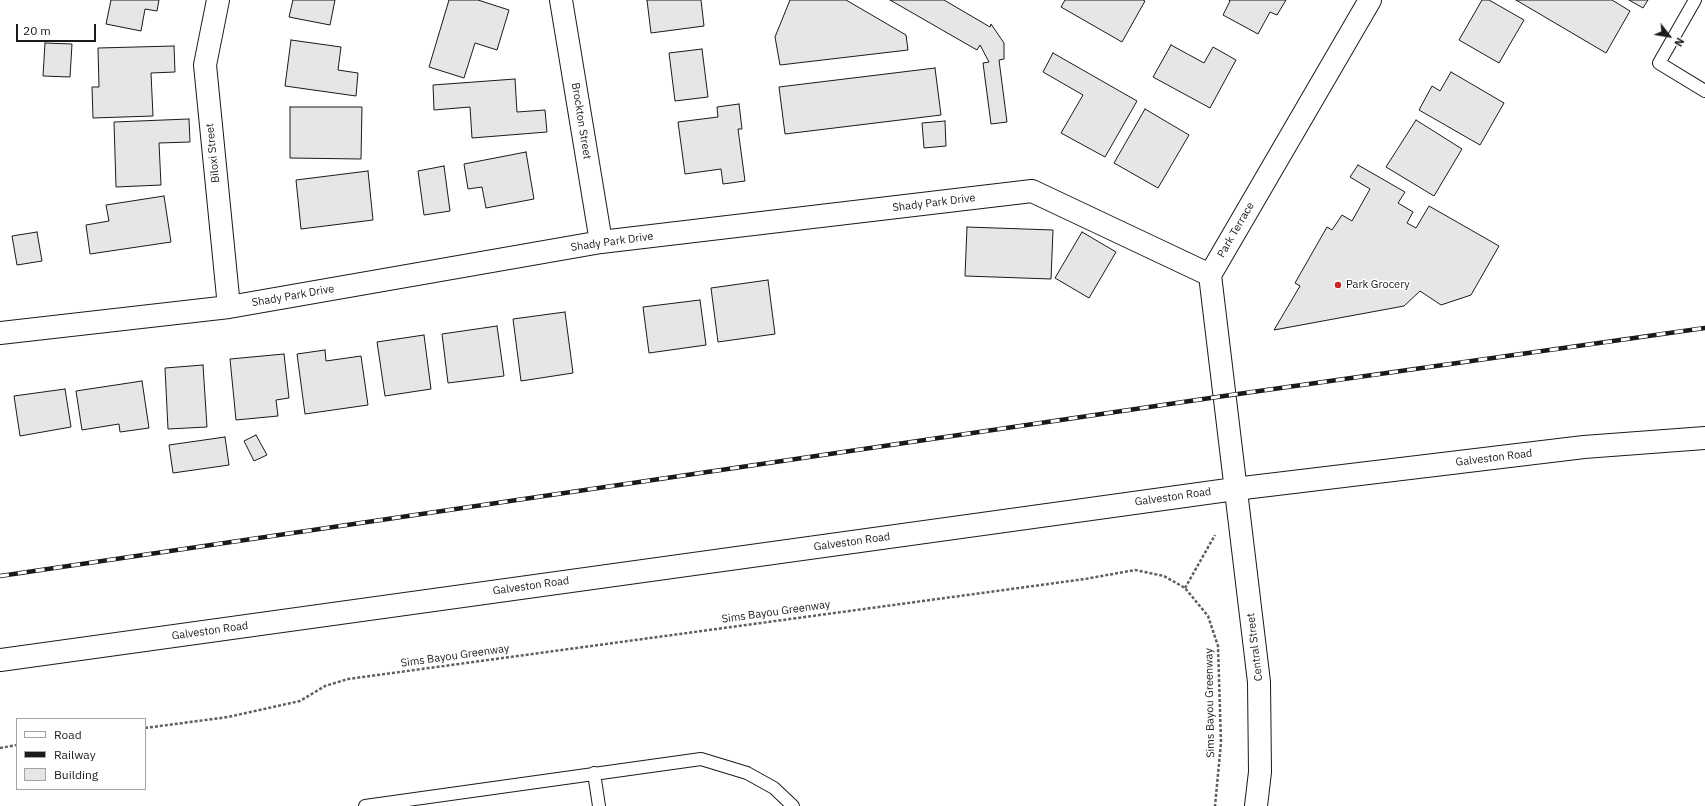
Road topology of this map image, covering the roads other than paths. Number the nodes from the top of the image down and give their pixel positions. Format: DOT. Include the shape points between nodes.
graph roads {
  1 [pos="218,0"];
  2 [pos="561,0"];
  3 [pos="1370,0"];
  4 [pos="1695,0"];
  5 [pos="1705,91"];
  6 [pos="601,242"];
  7 [pos="1210,275"];
  8 [pos="229,307"];
  9 [pos="0,333"];
  10 [pos="1705,438"];
  11 [pos="1235,489"];
  12 [pos="0,660"];
  13 [pos="594,773"];
  14 [pos="365,806"];
  15 [pos="599,806"];
  16 [pos="793,806"];
  17 [pos="1256,806"];
  1 -- 8 [label="street, Biloxi Street" via="204,65"];
  2 -- 6 [label="street, Brockton Street"];
  3 -- 7 [label="street, Park Terrace"];
  4 -- 5 [label="lane" via="1659,63"];
  6 -- 7 [label="street, Shady Park Drive" via="1032,191"];
  6 -- 8 [label="street, Shady Park Drive"];
  7 -- 11 [label="street"];
  8 -- 9 [label="street, Shady Park Drive"];
  10 -- 11 [label="street, Galveston Road" via="1584,447"];
  11 -- 12 [label="street, Galveston Road"];
  11 -- 17 [label="street, Central Street" via="1259,682 1260,772"];
  13 -- 14 [label="lane"];
  13 -- 15 [label="lane"];
  13 -- 16 [label="lane" via="701,759 747,773 774,788"];
}
